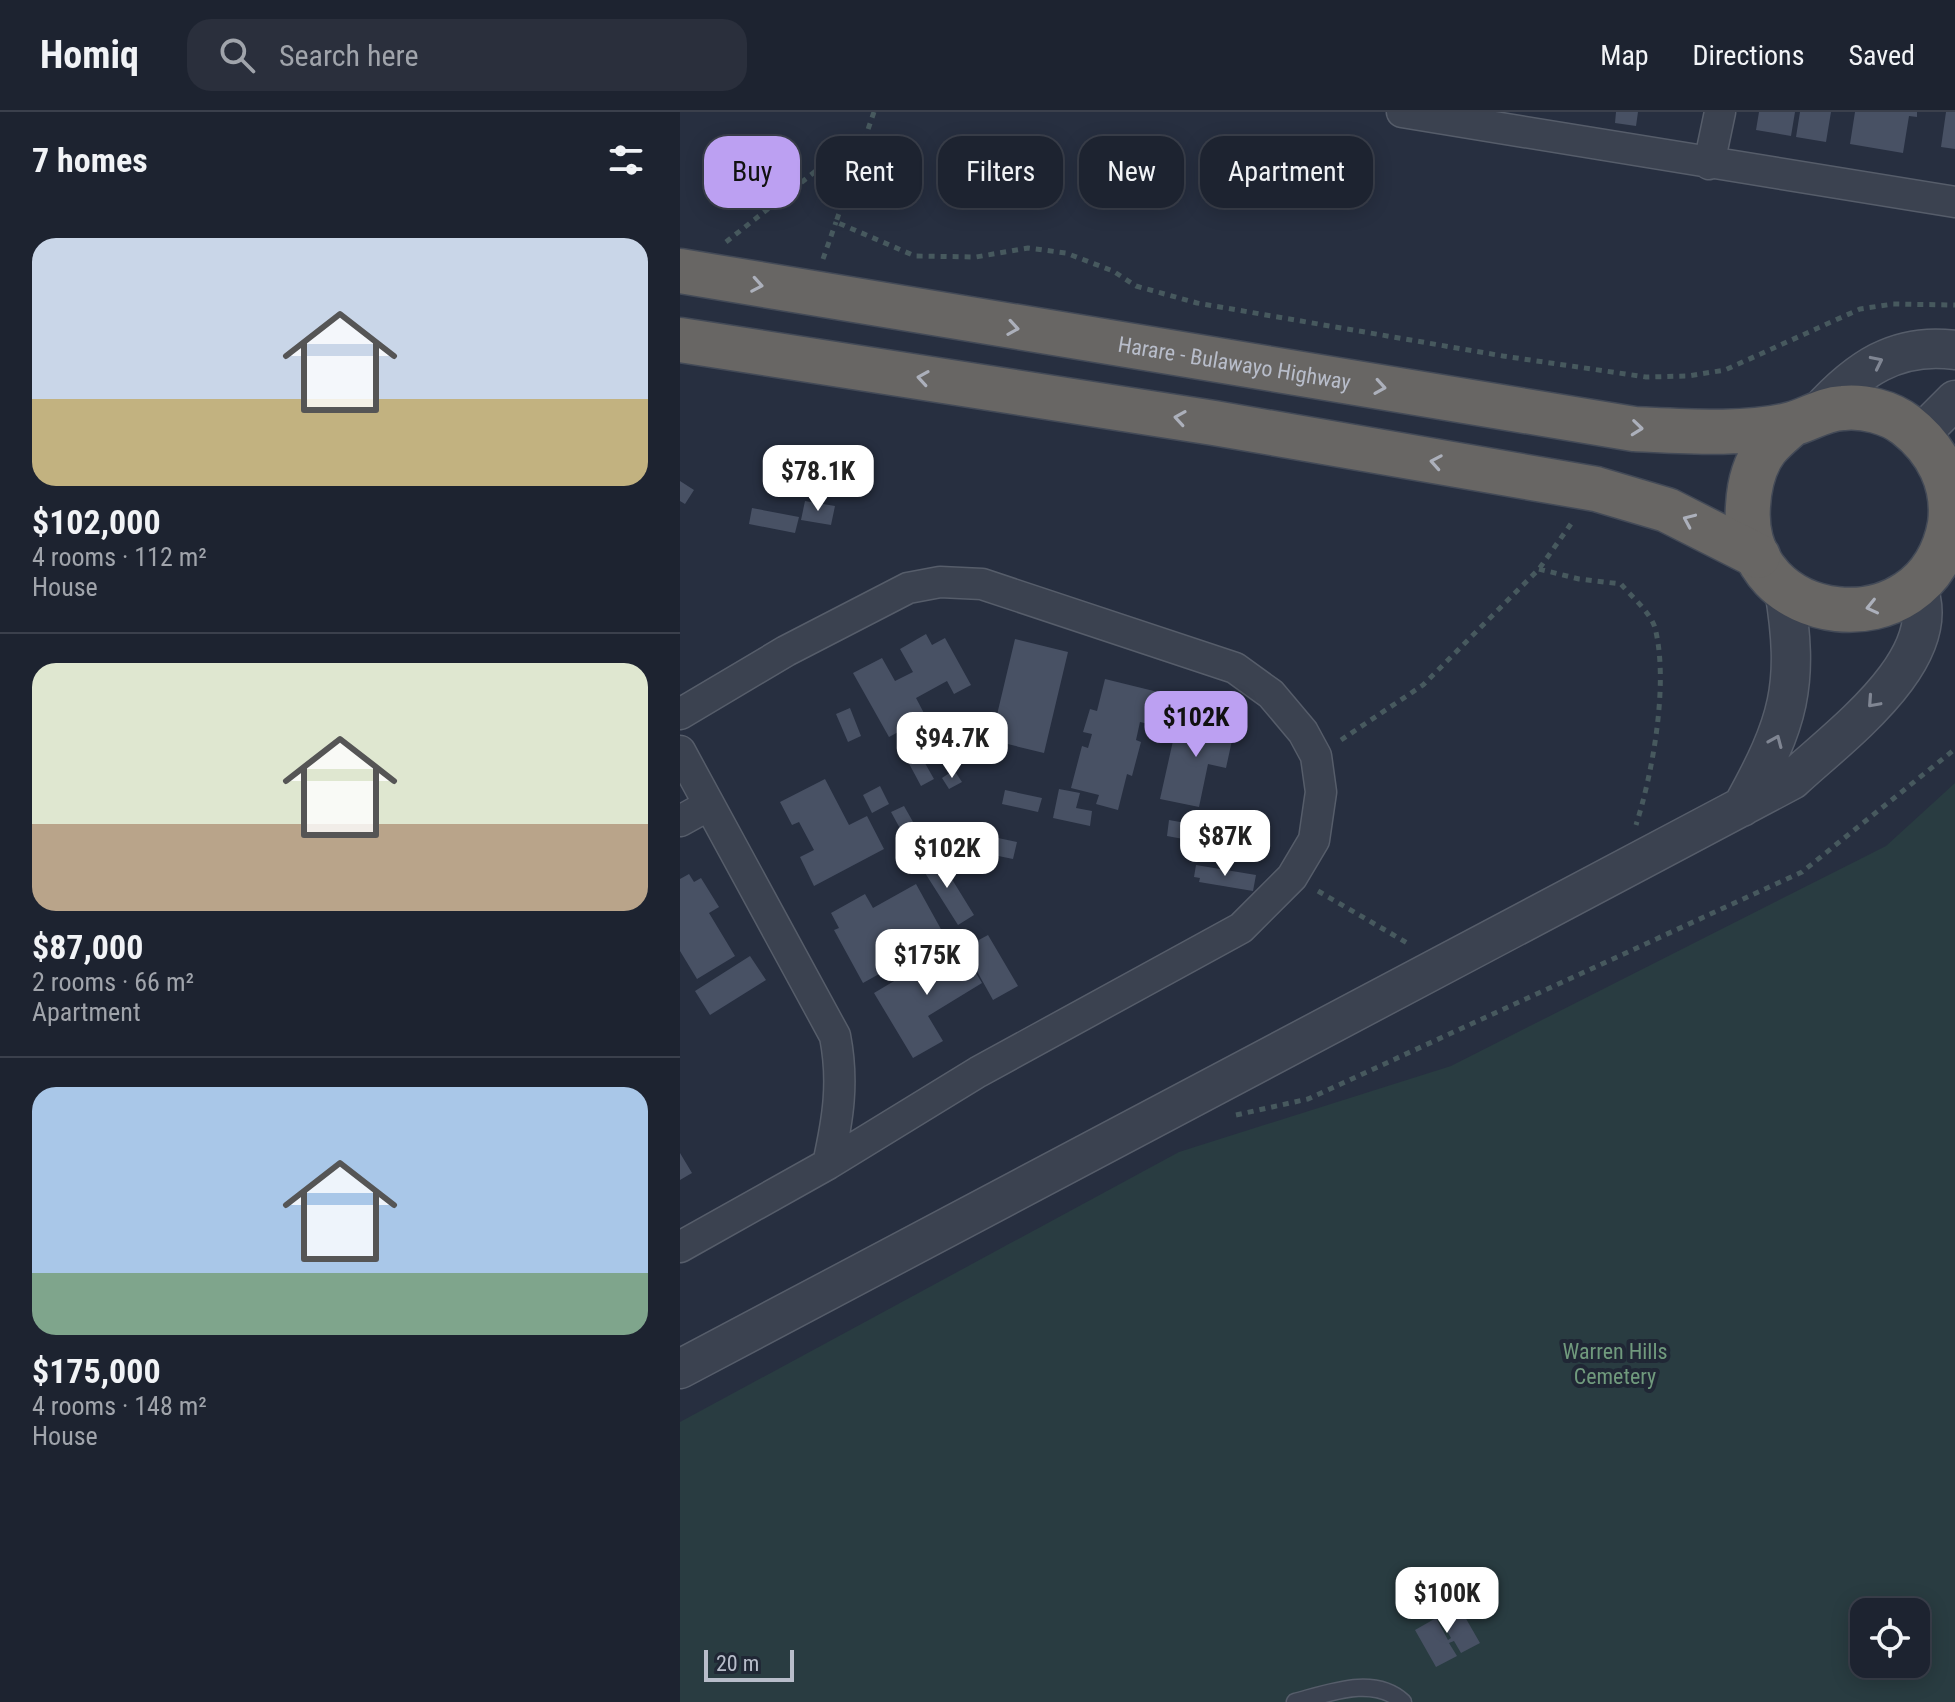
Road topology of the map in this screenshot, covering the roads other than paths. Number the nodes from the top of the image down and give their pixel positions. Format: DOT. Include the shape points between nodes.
graph roads {
  1 [pos="1402,112"];
  2 [pos="1720,112"];
  3 [pos="1709,164"];
  4 [pos="1955,202"];
  5 [pos="687,273"];
  6 [pos="680,340"];
  7 [pos="1955,350"];
  8 [pos="1955,400"];
  9 [pos="1805,418"];
  10 [pos="1939,456"];
  11 [pos="1936,571"];
  12 [pos="1771,572"];
  13 [pos="680,714"];
  14 [pos="680,751"];
  15 [pos="709,805"];
  16 [pos="1740,810"];
  17 [pos="680,821"];
  18 [pos="828,1164"];
  19 [pos="680,1247"];
  20 [pos="680,1369"];
  21 [pos="1295,1702"];
  22 [pos="1403,1702"];
  1 -- 3 [label="street"];
  2 -- 3 [label="street"];
  3 -- 4 [label="street"];
  5 -- 9 [label="highway, Harare - Bulawayo Highway, one-way" via="1634,429 1701,431"];
  12 -- 6 [label="highway, one-way" via="1667,510 1596,489"];
  9 -- 7 [label="street, one-way" via="1847,381 1888,356 1913,349"];
  8 -- 10 [label="street"];
  9 -- 10 [label="highway, Harare - Bulawayo Highway" via="1845,407 1872,410 1898,419"];
  9 -- 12 [label="highway" via="1765,450 1749,484 1747,521"];
  10 -- 11 [label="highway" via="1952,515"];
  11 -- 12 [label="highway, one-way" via="1893,602 1837,611 1809,603"];
  11 -- 16 [label="street, one-way" via="1913,654 1871,706 1792,780"];
  16 -- 12 [label="street, one-way" via="1768,761 1785,711 1793,646"];
  13 -- 18 [label="street" via="908,588 940,582 982,584 1235,668 1271,694 1316,756 1321,792 1314,840 1267,906 1219,941 978,1072"];
  14 -- 15 [label="street"];
  15 -- 17 [label="street"];
  15 -- 18 [label="street" via="835,1036 840,1108"];
  16 -- 20 [label="street"];
  18 -- 19 [label="street"];
  21 -- 22 [label="lane" via="1343,1689 1374,1688 1394,1693"];
}
